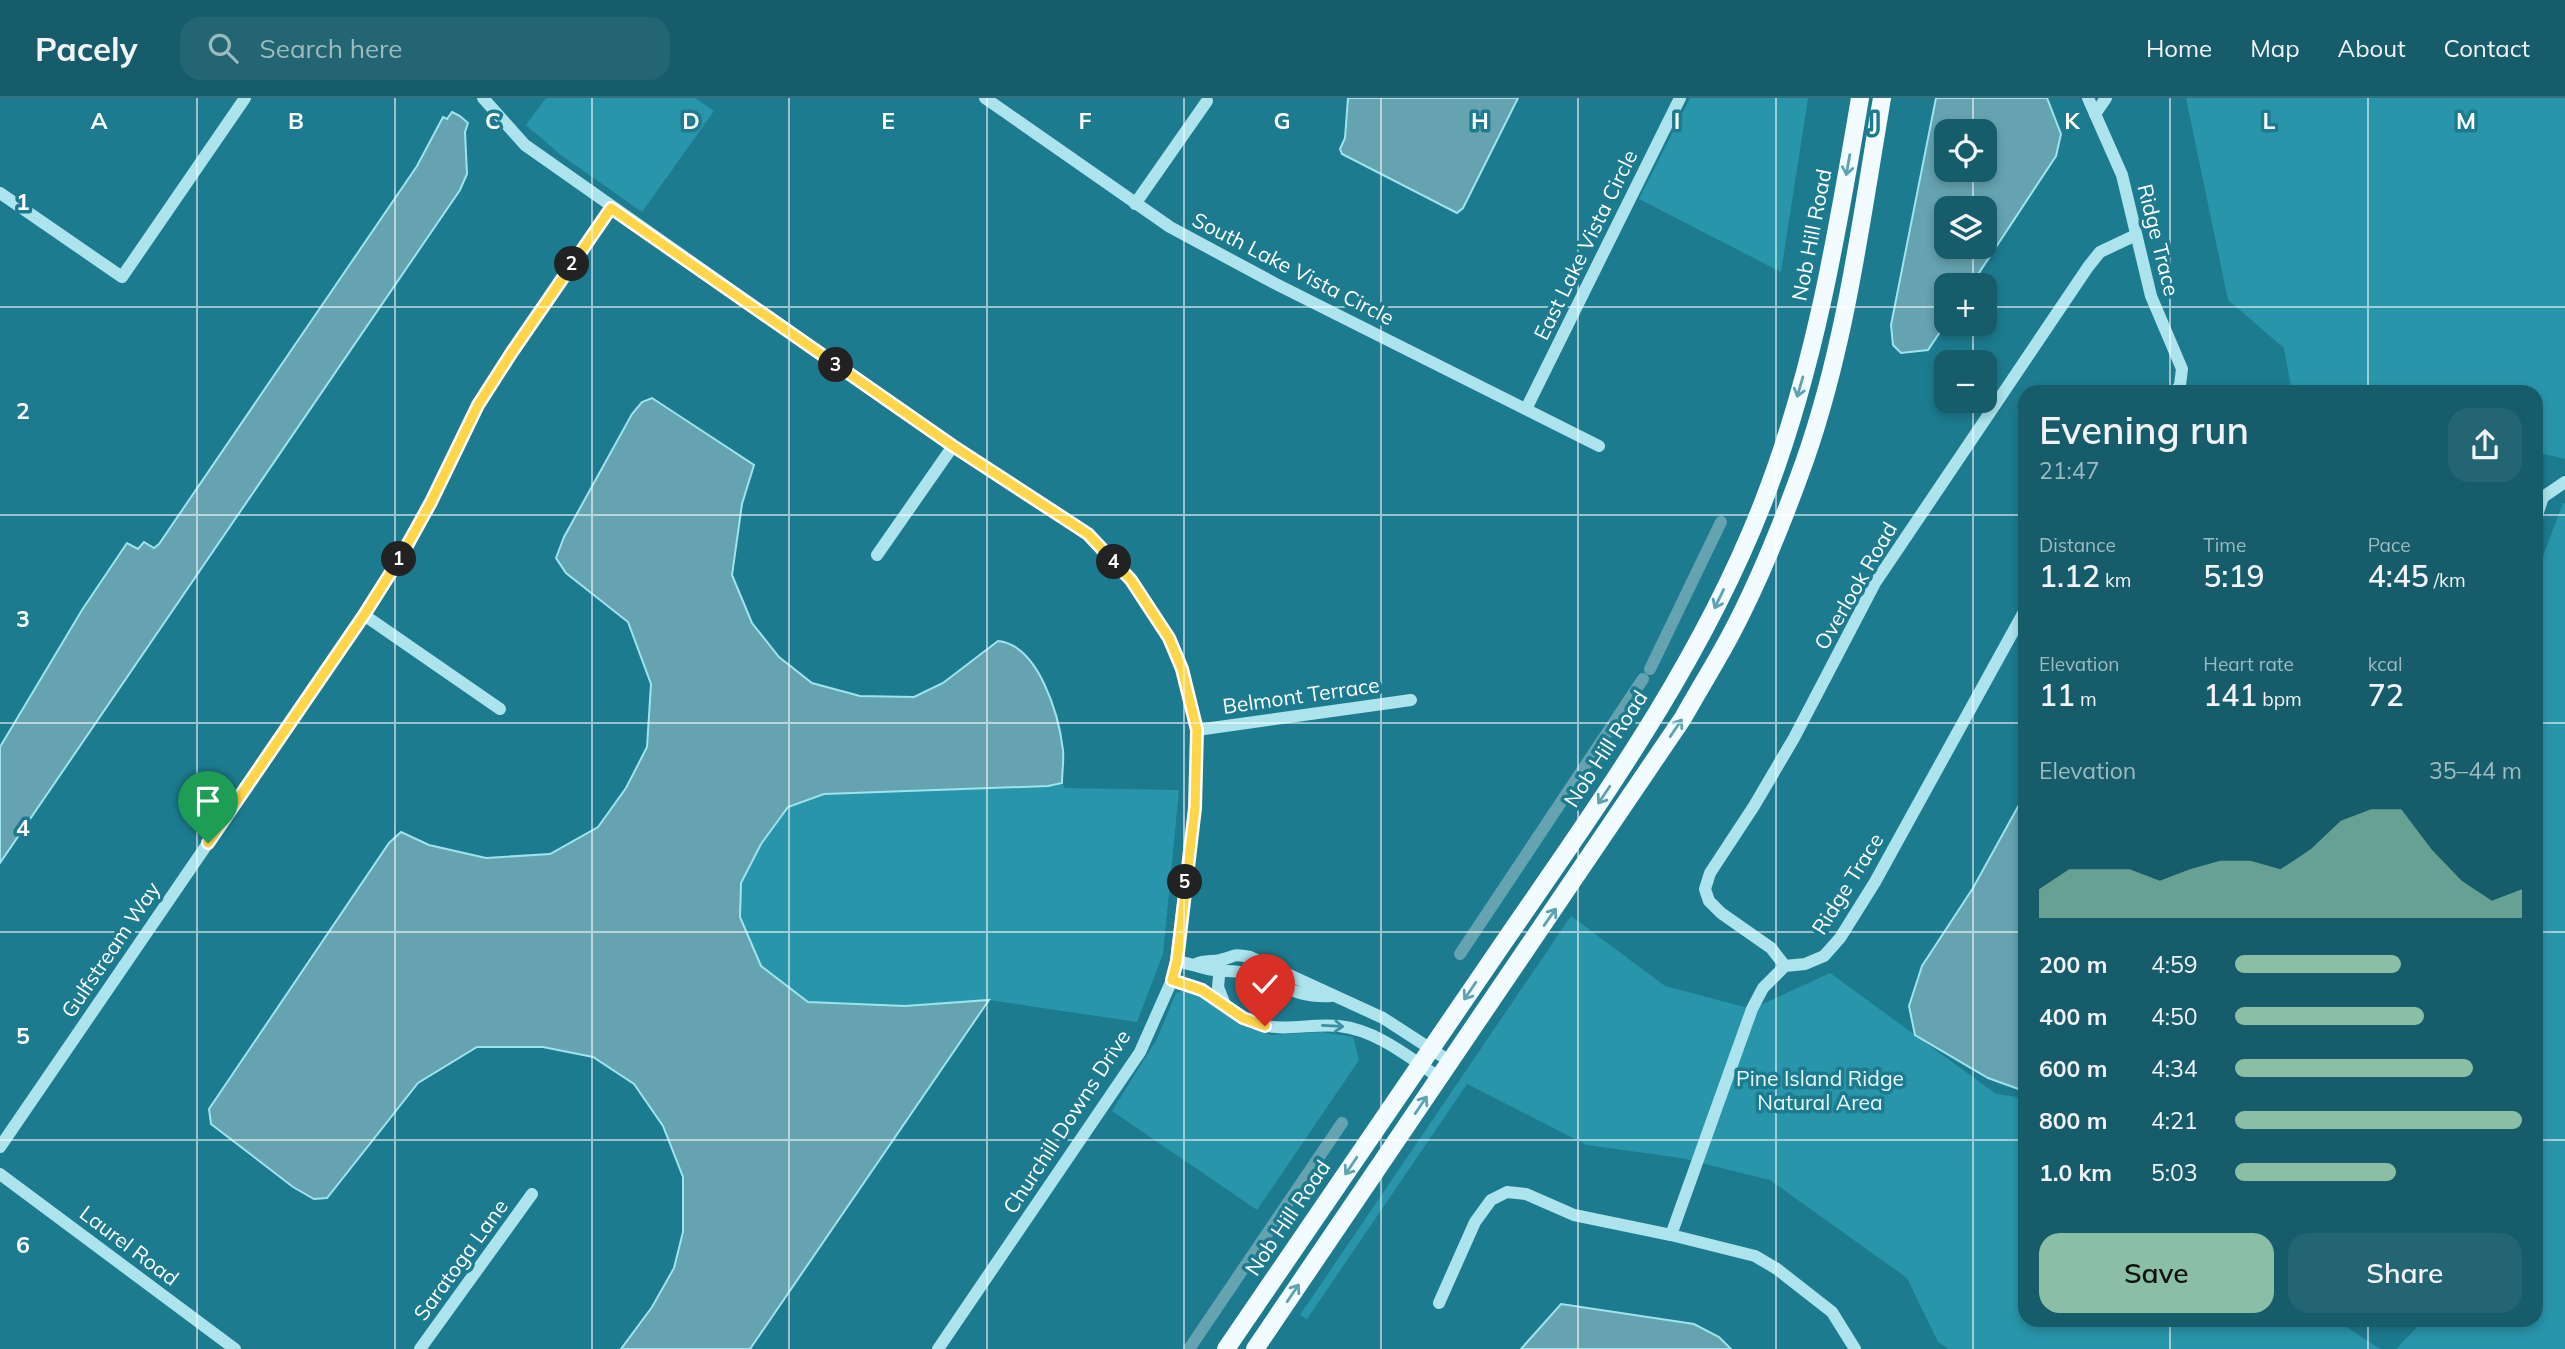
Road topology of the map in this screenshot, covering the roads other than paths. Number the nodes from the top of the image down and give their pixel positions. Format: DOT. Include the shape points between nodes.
graph roads {
  1 [pos="245,98"];
  2 [pos="483,98"];
  3 [pos="985,98"];
  4 [pos="1680,98"];
  5 [pos="1860,98"];
  6 [pos="1882,98"];
  7 [pos="2088,98"];
  8 [pos="2106,98"];
  9 [pos="1207,102"];
  10 [pos="2095,114"];
  11 [pos="0,193"];
  12 [pos="1135,204"];
  13 [pos="611,208"];
  14 [pos="2136,235"];
  15 [pos="2180,385"];
  16 [pos="1526,410"];
  17 [pos="953,446"];
  18 [pos="1599,446"];
  19 [pos="2565,482"];
  20 [pos="2543,497"];
  21 [pos="877,555"];
  22 [pos="364,615"];
  23 [pos="2018,624"];
  24 [pos="1411,701"];
  25 [pos="500,709"];
  26 [pos="1197,730"];
  27 [pos="1177,961"];
  28 [pos="1220,965"];
  29 [pos="1784,966"];
  30 [pos="1172,980"];
  31 [pos="1225,1005"];
  32 [pos="1430,1049"];
  33 [pos="1451,1062"];
  34 [pos="1419,1065"];
  35 [pos="1440,1078"];
  36 [pos="0,1147"];
  37 [pos="0,1174"];
  38 [pos="533,1194"];
  39 [pos="1671,1235"];
  40 [pos="1439,1303"];
  41 [pos="235,1349"];
  42 [pos="420,1349"];
  43 [pos="938,1349"];
  44 [pos="1226,1349"];
  45 [pos="1255,1349"];
  46 [pos="1855,1349"];
  1 -- 11 [label="street" via="122,277"];
  2 -- 13 [label="street, Churchill Downs Drive" via="525,145"];
  3 -- 12 [label="street, South Lake Vista Circle"];
  4 -- 16 [label="street, East Lake Vista Circle"];
  5 -- 32 [label="main road, Nob Hill Road, one-way" via="1821,310 1783,448 1743,549 1702,635 1630,758"];
  33 -- 6 [label="main road, one-way" via="1683,718 1731,634 1766,557 1805,459 1843,324"];
  7 -- 10 [label="street, Ridge Trace"];
  8 -- 10 [label="street"];
  9 -- 12 [label="street"];
  10 -- 14 [label="street, Ridge Trace" via="2122,174"];
  12 -- 16 [label="street, South Lake Vista Circle" via="1274,283"];
  13 -- 17 [label="street, Churchill Downs Drive"];
  13 -- 22 [label="street, Gulfstream Way" via="478,405 431,502"];
  14 -- 15 [label="street, Ridge Trace" via="2151,296 2182,369"];
  14 -- 29 [label="street, Overlook Road" via="2100,253 2088,267 1906,535 1875,583 1761,794 1710,873 1705,888 1709,901 1772,948"];
  16 -- 18 [label="street, South Lake Vista Circle"];
  17 -- 21 [label="street"];
  17 -- 26 [label="street, Churchill Downs Drive" via="1088,534 1131,580 1169,638"];
  19 -- 20 [label="street"];
  22 -- 25 [label="street"];
  22 -- 36 [label="street, Gulfstream Way"];
  23 -- 29 [label="street, Ridge Trace" via="1840,938 1824,956"];
  24 -- 26 [label="street, Belmont Terrace"];
  26 -- 27 [label="street, Churchill Downs Drive" via="1195,808"];
  27 -- 28 [label="street" via="1196,964 1205,960"];
  27 -- 30 [label="street, Churchill Downs Drive"];
  28 -- 31 [label="street" via="1218,987"];
  28 -- 32 [label="street" via="1233,954 1250,957 1384,1018"];
  29 -- 39 [label="street" via="1763,988 1752,1009"];
  30 -- 31 [label="street" via="1202,990"];
  30 -- 43 [label="street, Churchill Downs Drive" via="1140,1052"];
  31 -- 34 [label="street, one-way" via="1265,1026 1342,1026 1362,1031"];
  32 -- 33 [label="street"];
  32 -- 34 [label="main road, Nob Hill Road"];
  33 -- 35 [label="main road"];
  34 -- 35 [label="street"];
  34 -- 44 [label="main road, Nob Hill Road, one-way"];
  45 -- 35 [label="main road, one-way"];
  37 -- 41 [label="street, Laurel Road"];
  38 -- 42 [label="street, Saratoga Lane"];
  39 -- 40 [label="street" via="1574,1215 1526,1194 1507,1192 1491,1200 1475,1222"];
  39 -- 46 [label="street" via="1755,1256 1777,1269 1832,1312"];
}
